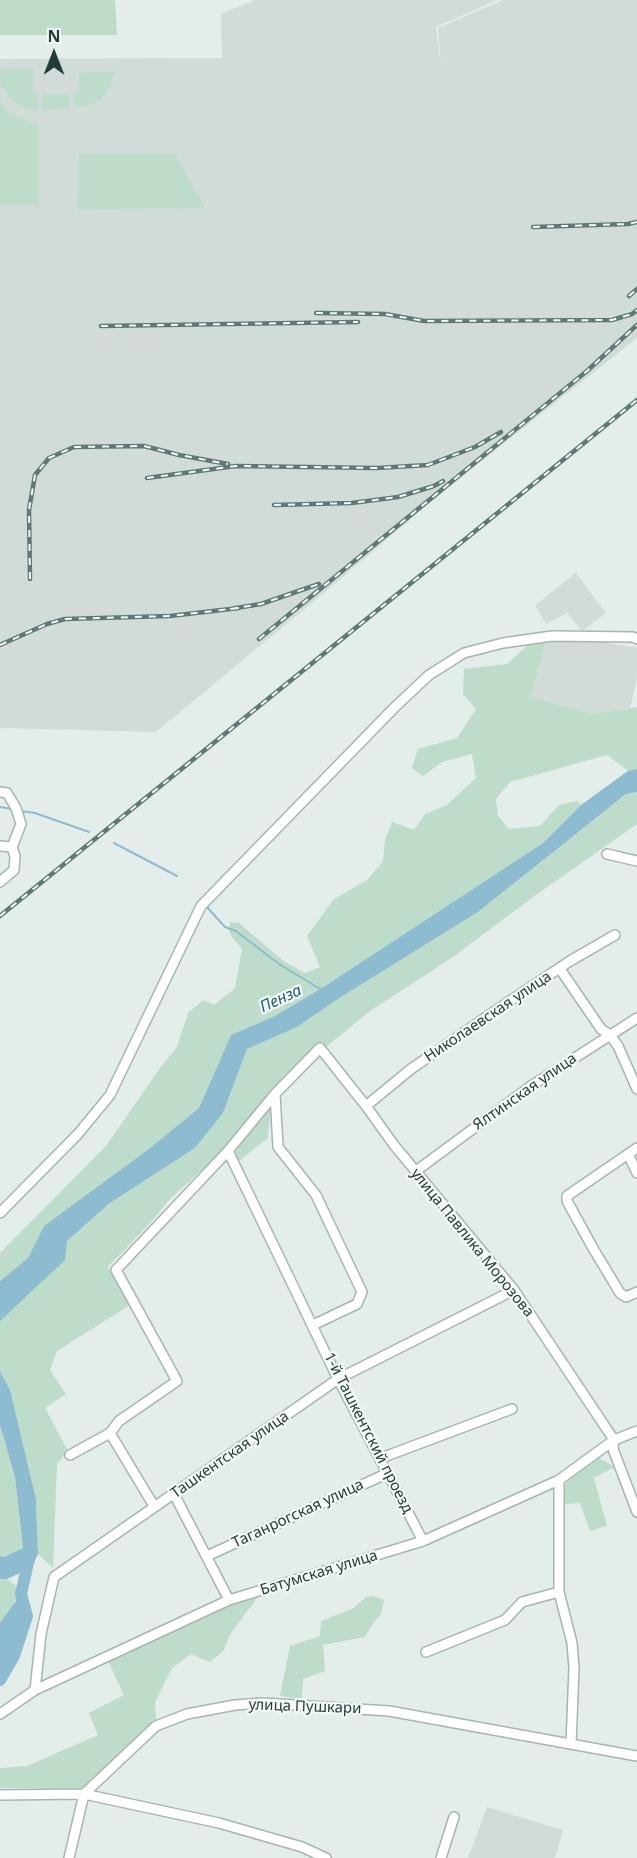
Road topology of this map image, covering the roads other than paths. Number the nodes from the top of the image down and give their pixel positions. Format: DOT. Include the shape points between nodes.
graph roads {
  1 [pos="636,637"];
  2 [pos="0,792"];
  3 [pos="0,846"];
  4 [pos="12,848"];
  5 [pos="607,854"];
  6 [pos="637,861"];
  7 [pos="0,882"];
  8 [pos="615,935"];
  9 [pos="560,969"];
  10 [pos="637,1018"];
  11 [pos="610,1035"];
  12 [pos="637,1089"];
  13 [pos="275,1094"];
  14 [pos="366,1106"];
  15 [pos="637,1148"];
  16 [pos="228,1151"];
  17 [pos="628,1154"];
  18 [pos="416,1171"];
  19 [pos="637,1173"];
  20 [pos="0,1214"];
  21 [pos="514,1290"];
  22 [pos="637,1292"];
  23 [pos="313,1325"];
  24 [pos="338,1379"];
  25 [pos="512,1409"];
  26 [pos="637,1431"];
  27 [pos="110,1433"];
  28 [pos="614,1440"];
  29 [pos="70,1455"];
  30 [pos="381,1458"];
  31 [pos="388,1473"];
  32 [pos="559,1480"];
  33 [pos="174,1494"];
  34 [pos="154,1506"];
  35 [pos="637,1512"];
  36 [pos="423,1541"];
  37 [pos="207,1556"];
  38 [pos="559,1592"];
  39 [pos="229,1599"];
  40 [pos="426,1652"];
  41 [pos="35,1690"];
  42 [pos="0,1714"];
  43 [pos="571,1744"];
  44 [pos="637,1756"];
  45 [pos="84,1794"];
  46 [pos="0,1795"];
  47 [pos="454,1817"];
  48 [pos="69,1858"];
  49 [pos="326,1858"];
  50 [pos="441,1858"];
  1 -- 20 [label="street" via="552,636 503,643 464,653 429,675 205,903 110,1095"];
  2 -- 4 [label="street" via="7,793 21,824"];
  3 -- 4 [label="street"];
  4 -- 7 [label="street" via="14,870"];
  5 -- 6 [label="street"];
  8 -- 9 [label="street, Николаевская улица"];
  9 -- 11 [label="street" via="601,1029"];
  9 -- 14 [label="street, Николаевская улица" via="411,1069"];
  10 -- 11 [label="street, Ялтинская улица"];
  11 -- 12 [label="street"];
  11 -- 18 [label="street, Ялтинская улица" via="531,1086"];
  13 -- 14 [label="street, улица Павлика Морозова" via="320,1048"];
  13 -- 16 [label="street"];
  13 -- 23 [label="street" via="278,1147 316,1195 362,1292 357,1304"];
  14 -- 18 [label="street, улица Павлика Морозова"];
  15 -- 17 [label="street"];
  16 -- 23 [label="street, 1-й Ташкентский проезд"];
  16 -- 27 [label="street" via="116,1270 177,1381 119,1420"];
  17 -- 19 [label="street"];
  17 -- 22 [label="street" via="567,1196 567,1201 620,1293 626,1297"];
  18 -- 21 [label="street, улица Павлика Морозова"];
  21 -- 24 [label="street, Ташкентская улица"];
  21 -- 28 [label="street, улица Павлика Морозова"];
  23 -- 24 [label="street, 1-й Ташкентский проезд"];
  24 -- 30 [label="street, 1-й Ташкентский проезд"];
  24 -- 33 [label="street, Ташкентская улица"];
  25 -- 30 [label="street"];
  26 -- 28 [label="street, Батумская улица"];
  27 -- 29 [label="street"];
  27 -- 34 [label="street"];
  28 -- 32 [label="street, Батумская улица"];
  28 -- 35 [label="street, улица Павлика Морозова" via="613,1449"];
  30 -- 31 [label="street, 1-й Ташкентский проезд"];
  31 -- 36 [label="street, 1-й Ташкентский проезд"];
  31 -- 37 [label="street, Таганрогская улица"];
  32 -- 36 [label="street, Батумская улица"];
  32 -- 38 [label="street"];
  33 -- 34 [label="street, Ташкентская улица"];
  33 -- 37 [label="street"];
  34 -- 41 [label="street, Ташкентская улица" via="54,1577 41,1634"];
  36 -- 39 [label="street, Батумская улица"];
  37 -- 39 [label="street"];
  38 -- 40 [label="street" via="522,1602 505,1620"];
  38 -- 43 [label="street" via="574,1668"];
  39 -- 41 [label="street, Батумская улица"];
  41 -- 42 [label="street, Батумская улица"];
  43 -- 44 [label="street, улица Пушкари"];
  43 -- 45 [label="street, улица Пушкари" via="389,1711 264,1703 235,1705 187,1714 156,1726"];
  45 -- 46 [label="street"];
  45 -- 48 [label="street"];
  45 -- 49 [label="street" via="219,1822"];
  47 -- 50 [label="street"];
}
